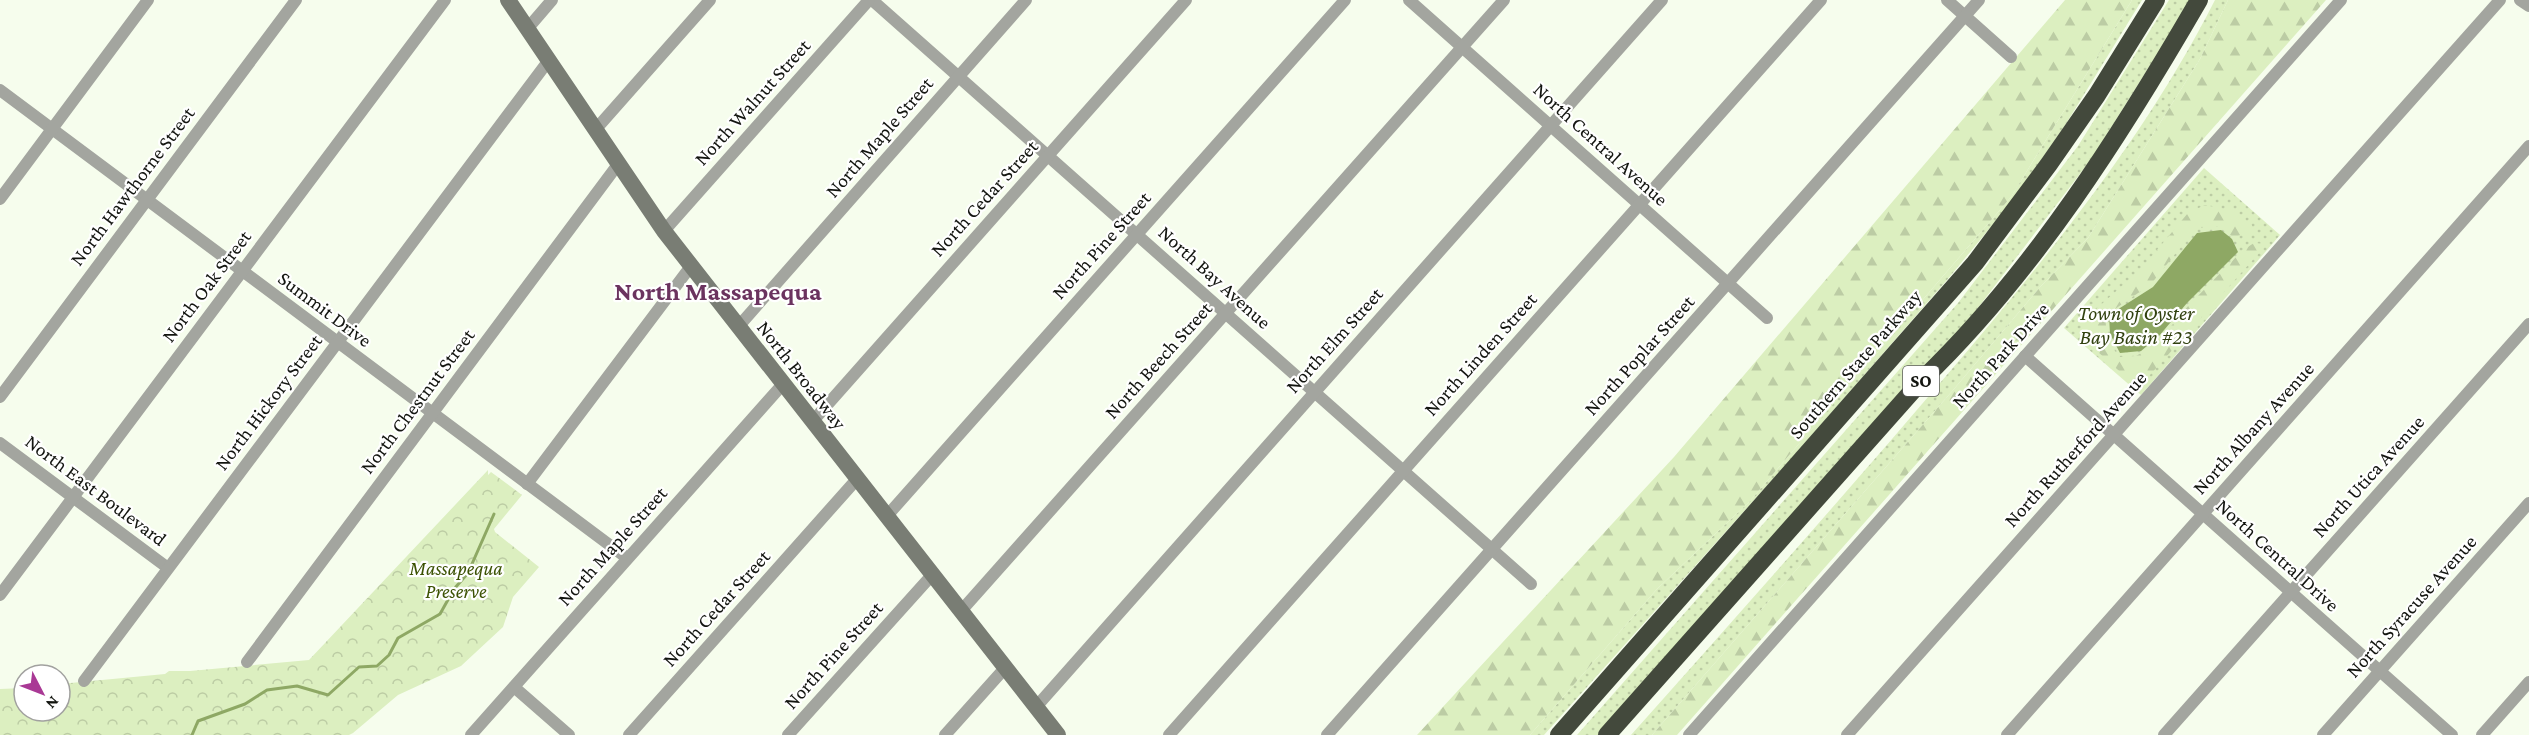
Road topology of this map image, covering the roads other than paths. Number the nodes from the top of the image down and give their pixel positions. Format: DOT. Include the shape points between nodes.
graph roads {
  1 [pos="148,0"];
  2 [pos="296,0"];
  3 [pos="445,0"];
  4 [pos="508,0"];
  5 [pos="552,0"];
  6 [pos="710,0"];
  7 [pos="870,0"];
  8 [pos="1026,0"];
  9 [pos="1186,0"];
  10 [pos="1345,0"];
  11 [pos="1409,0"];
  12 [pos="1504,0"];
  13 [pos="1662,0"];
  14 [pos="1821,0"];
  15 [pos="1947,0"];
  16 [pos="1979,0"];
  17 [pos="2156,0"];
  18 [pos="2199,0"];
  19 [pos="2341,0"];
  20 [pos="2500,0"];
  21 [pos="2520,0"];
  22 [pos="2529,6"];
  23 [pos="1965,16"];
  24 [pos="528,28"];
  25 [pos="1462,47"];
  26 [pos="2011,57"];
  27 [pos="549,60"];
  28 [pos="959,76"];
  29 [pos="0,90"];
  30 [pos="1551,126"];
  31 [pos="596,129"];
  32 [pos="52,130"];
  33 [pos="2529,146"];
  34 [pos="1048,156"];
  35 [pos="619,163"];
  36 [pos="0,199"];
  37 [pos="146,200"];
  38 [pos="1639,204"];
  39 [pos="664,231"];
  40 [pos="1137,234"];
  41 [pos="691,266"];
  42 [pos="242,271"];
  43 [pos="1728,283"];
  44 [pos="1226,313"];
  45 [pos="1767,318"];
  46 [pos="2529,324"];
  47 [pos="738,327"];
  48 [pos="337,342"];
  49 [pos="2025,356"];
  50 [pos="783,384"];
  51 [pos="1314,392"];
  52 [pos="0,397"];
  53 [pos="432,413"];
  54 [pos="812,422"];
  55 [pos="2114,435"];
  56 [pos="0,443"];
  57 [pos="1403,471"];
  58 [pos="857,479"];
  59 [pos="527,484"];
  60 [pos="73,497"];
  61 [pos="2529,503"];
  62 [pos="2203,514"];
  63 [pos="886,517"];
  64 [pos="1492,549"];
  65 [pos="627,558"];
  66 [pos="168,568"];
  67 [pos="932,574"];
  68 [pos="1531,584"];
  69 [pos="2291,592"];
  70 [pos="0,595"];
  71 [pos="961,611"];
  72 [pos="247,662"];
  73 [pos="1005,668"];
  74 [pos="2380,671"];
  75 [pos="84,681"];
  76 [pos="2529,682"];
  77 [pos="514,687"];
  78 [pos="1036,707"];
  79 [pos="1695,733"];
  80 [pos="471,735"];
  81 [pos="569,735"];
  82 [pos="629,735"];
  83 [pos="788,735"];
  84 [pos="945,735"];
  85 [pos="1058,735"];
  86 [pos="1169,735"];
  87 [pos="1327,735"];
  88 [pos="1559,735"];
  89 [pos="1606,735"];
  90 [pos="1847,735"];
  91 [pos="2007,735"];
  92 [pos="2164,735"];
  93 [pos="2323,735"];
  94 [pos="2452,735"];
  95 [pos="2482,735"];
  1 -- 32 [label="street"];
  2 -- 37 [label="street, North Hawthorne Street"];
  3 -- 42 [label="street, North Oak Street"];
  4 -- 24 [label="main road, North Broadway"];
  5 -- 24 [label="street"];
  6 -- 31 [label="street"];
  7 -- 28 [label="street, North Bay Avenue"];
  7 -- 39 [label="street, North Walnut Street"];
  8 -- 28 [label="street, North Maple Street"];
  9 -- 34 [label="street, North Cedar Street"];
  10 -- 40 [label="street, North Pine Street"];
  11 -- 25 [label="street, North Central Avenue"];
  12 -- 25 [label="street, North Beech Street"];
  13 -- 30 [label="street, North Elm Street"];
  14 -- 38 [label="street, North Linden Street"];
  15 -- 23 [label="street"];
  16 -- 23 [label="street, North Poplar Street"];
  17 -- 88 [label="highway, Southern State Parkway / SO" via="2097,95 1975,263"];
  18 -- 89 [label="highway, SO" via="2112,143 2042,241 1947,355"];
  19 -- 49 [label="street, North Park Drive"];
  20 -- 55 [label="street, North Rutherford Avenue"];
  21 -- 22 [label="street"];
  23 -- 26 [label="street"];
  23 -- 43 [label="street, North Poplar Street"];
  24 -- 27 [label="main road, North Broadway"];
  25 -- 30 [label="street, North Central Avenue"];
  25 -- 44 [label="street, North Beech Street"];
  27 -- 31 [label="main road, North Broadway"];
  27 -- 48 [label="street, North Hickory Street"];
  28 -- 34 [label="street, North Bay Avenue"];
  28 -- 47 [label="street, North Maple Street"];
  29 -- 32 [label="street, Summit Drive"];
  30 -- 38 [label="street, North Central Avenue"];
  30 -- 51 [label="street, North Elm Street"];
  31 -- 35 [label="main road, North Broadway"];
  32 -- 36 [label="street"];
  32 -- 37 [label="street, Summit Drive"];
  33 -- 62 [label="street, North Albany Avenue"];
  34 -- 40 [label="street, North Bay Avenue"];
  34 -- 54 [label="street, North Cedar Street"];
  35 -- 39 [label="main road, North Broadway"];
  35 -- 53 [label="street, North Chestnut Street"];
  37 -- 42 [label="street, Summit Drive"];
  37 -- 52 [label="street, North Hawthorne Street"];
  38 -- 43 [label="street, North Central Avenue"];
  38 -- 57 [label="street, North Linden Street"];
  39 -- 41 [label="main road, North Broadway"];
  40 -- 44 [label="street, North Bay Avenue"];
  40 -- 63 [label="street, North Pine Street"];
  41 -- 47 [label="main road, North Broadway"];
  41 -- 59 [label="street"];
  42 -- 48 [label="street, Summit Drive"];
  42 -- 60 [label="street, North Oak Street"];
  43 -- 45 [label="street, North Central Avenue"];
  43 -- 64 [label="street, North Poplar Street"];
  44 -- 51 [label="street, North Bay Avenue"];
  44 -- 71 [label="street, North Beech Street"];
  46 -- 69 [label="street, North Utica Avenue"];
  47 -- 50 [label="main road, North Broadway"];
  48 -- 53 [label="street, Summit Drive"];
  48 -- 66 [label="street, North Hickory Street"];
  49 -- 55 [label="street, North Central Drive"];
  49 -- 79 [label="street, North Park Drive"];
  50 -- 54 [label="main road, North Broadway"];
  50 -- 65 [label="street, North Maple Street"];
  51 -- 57 [label="street, North Bay Avenue"];
  51 -- 78 [label="street, North Elm Street"];
  53 -- 59 [label="street, Summit Drive"];
  53 -- 72 [label="street, North Chestnut Street"];
  54 -- 58 [label="main road, North Broadway"];
  55 -- 62 [label="street, North Central Drive"];
  55 -- 90 [label="street, North Rutherford Avenue"];
  56 -- 60 [label="street, North East Boulevard"];
  57 -- 64 [label="street, North Bay Avenue"];
  57 -- 86 [label="street, North Linden Street"];
  58 -- 63 [label="main road, North Broadway"];
  58 -- 82 [label="street, North Cedar Street"];
  59 -- 65 [label="street, Summit Drive"];
  60 -- 66 [label="street, North East Boulevard"];
  60 -- 70 [label="street, North Oak Street"];
  61 -- 74 [label="street, North Syracuse Avenue"];
  62 -- 69 [label="street, North Central Drive"];
  62 -- 91 [label="street, North Albany Avenue"];
  63 -- 67 [label="main road, North Broadway"];
  64 -- 68 [label="street, North Bay Avenue"];
  64 -- 87 [label="street, North Poplar Street"];
  65 -- 77 [label="street, North Maple Street"];
  66 -- 75 [label="street, North Hickory Street"];
  67 -- 71 [label="main road, North Broadway"];
  67 -- 83 [label="street, North Pine Street"];
  69 -- 74 [label="street, North Central Drive"];
  69 -- 92 [label="street, North Utica Avenue"];
  71 -- 73 [label="main road, North Broadway"];
  73 -- 78 [label="main road, North Broadway"];
  73 -- 84 [label="street"];
  74 -- 93 [label="street, North Syracuse Avenue"];
  74 -- 94 [label="street, North Central Drive"];
  76 -- 95 [label="street"];
  77 -- 80 [label="street, North Maple Street"];
  77 -- 81 [label="street"];
  78 -- 85 [label="main road, North Broadway"];
}
